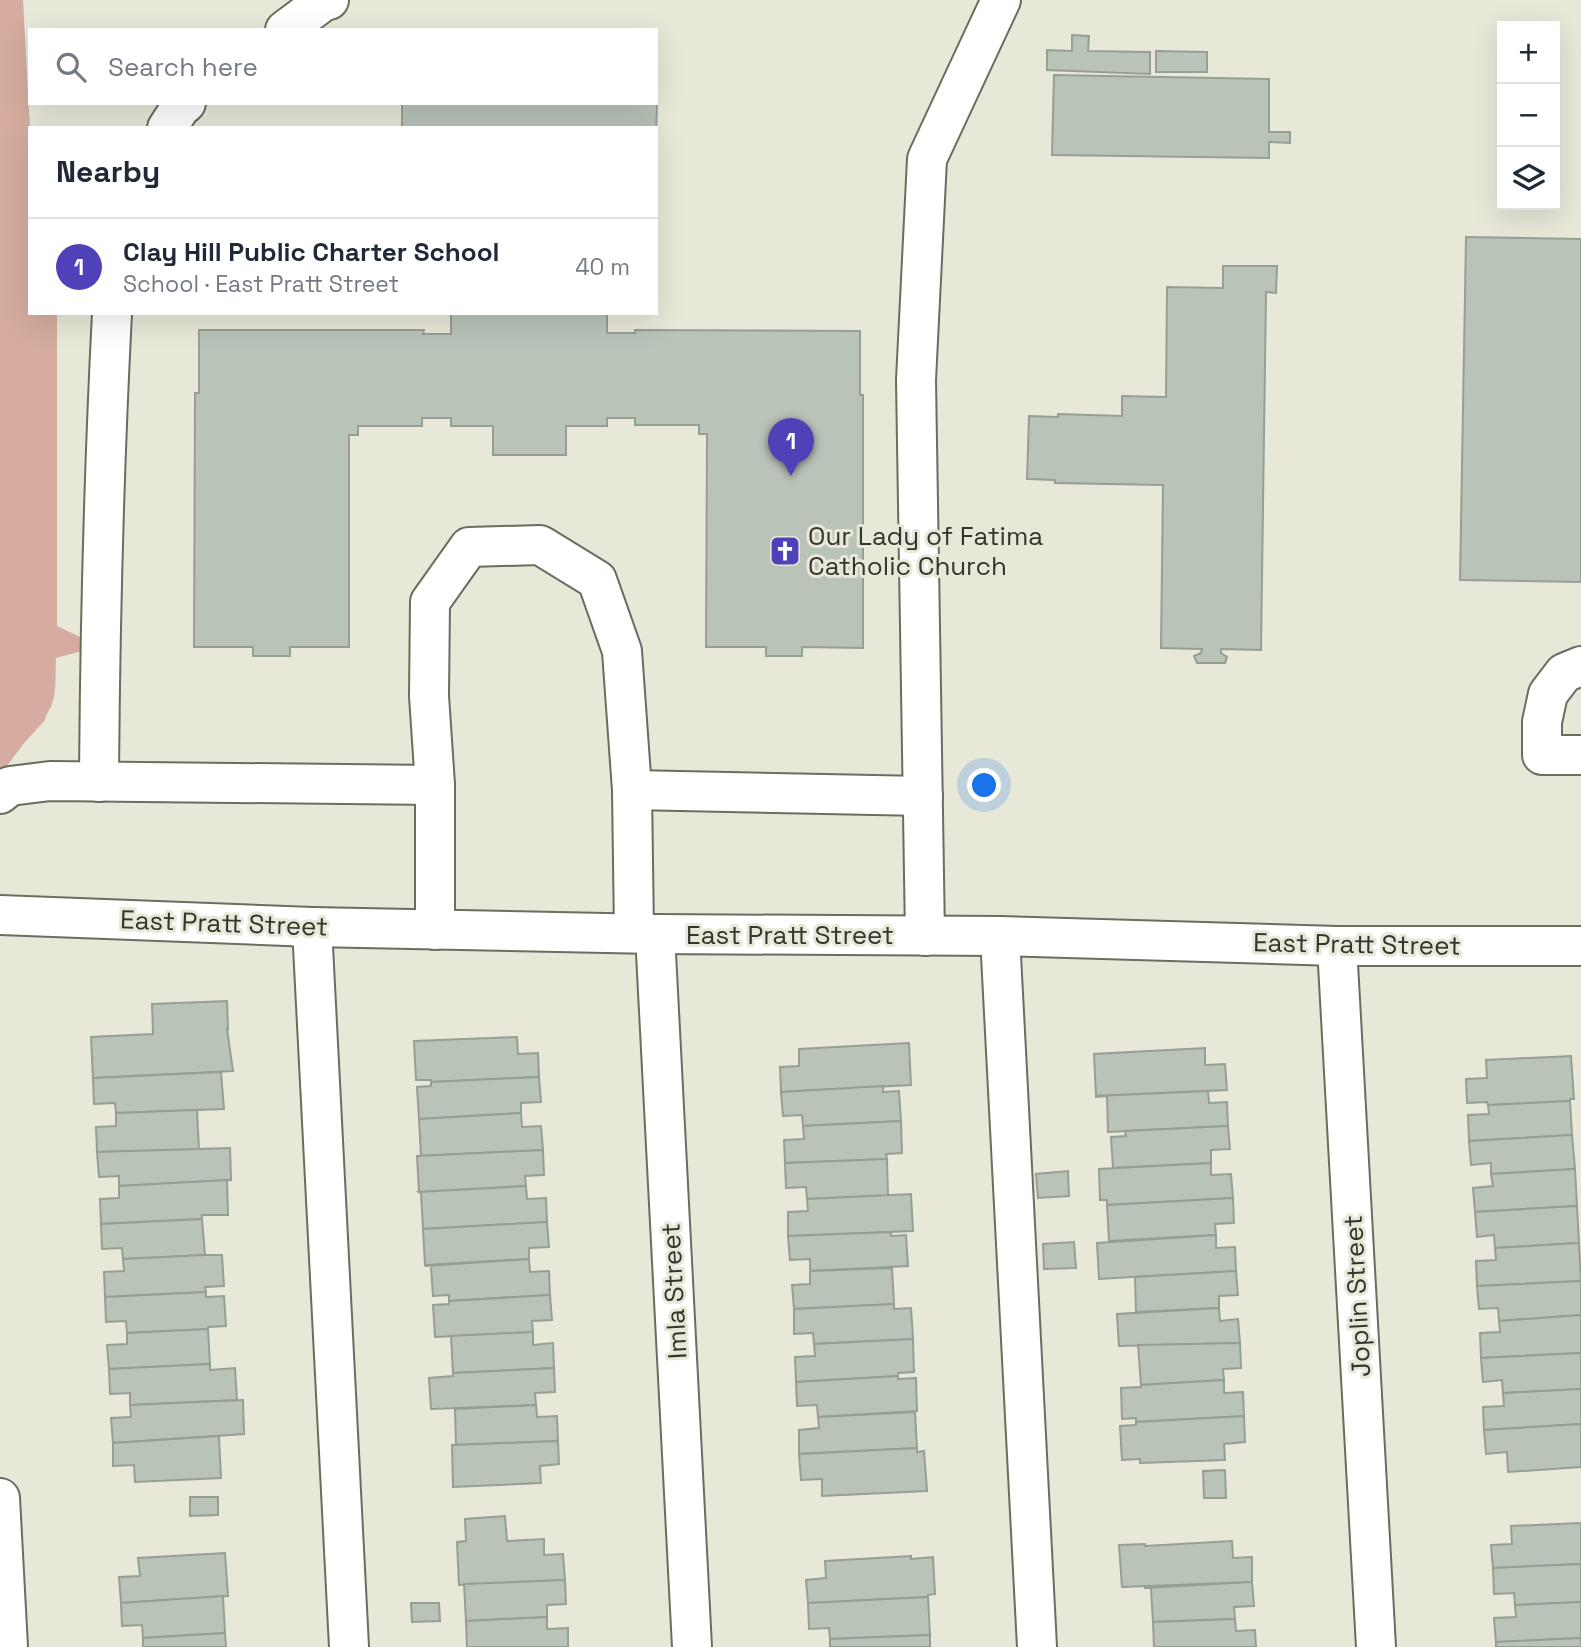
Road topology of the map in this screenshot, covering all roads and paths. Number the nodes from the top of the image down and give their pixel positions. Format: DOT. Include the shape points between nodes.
graph roads {
  1 [pos="329,0"];
  2 [pos="1001,0"];
  3 [pos="288,28"];
  4 [pos="184,105"];
  5 [pos="168,126"];
  6 [pos="112,315"];
  7 [pos="1581,666"];
  8 [pos="1581,755"];
  9 [pos="99,782"];
  10 [pos="435,785"];
  11 [pos="632,790"];
  12 [pos="0,794"];
  13 [pos="923,796"];
  14 [pos="0,915"];
  15 [pos="312,927"];
  16 [pos="435,930"];
  17 [pos="645,934"];
  18 [pos="925,936"];
  19 [pos="1000,936"];
  20 [pos="1337,946"];
  21 [pos="1581,946"];
  22 [pos="0,1498"];
  23 [pos="8,1647"];
  24 [pos="349,1647"];
  25 [pos="692,1647"];
  26 [pos="1037,1647"];
  27 [pos="1376,1647"];
  1 -- 3 [label="street"];
  2 -- 13 [label="street" via="927,159 916,380"];
  4 -- 5 [label="street"];
  6 -- 9 [label="street"];
  7 -- 8 [label="street" via="1563,673 1548,694 1542,755"];
  9 -- 10 [label="street"];
  9 -- 12 [label="street" via="50,781 10,786"];
  10 -- 11 [label="street, Imla Street" via="429,696 430,602 469,547 540,545 597,580 622,652"];
  10 -- 16 [label="street"];
  11 -- 13 [label="street"];
  11 -- 17 [label="street, Imla Street"];
  13 -- 18 [label="street"];
  14 -- 15 [label="street, East Pratt Street"];
  15 -- 16 [label="street, East Pratt Street"];
  15 -- 24 [label="street"];
  16 -- 17 [label="street, East Pratt Street"];
  17 -- 18 [label="street, East Pratt Street"];
  17 -- 25 [label="street, Imla Street"];
  18 -- 19 [label="street, East Pratt Street"];
  19 -- 20 [label="street, East Pratt Street"];
  19 -- 26 [label="street"];
  20 -- 21 [label="street, East Pratt Street"];
  20 -- 27 [label="street, Joplin Street"];
  22 -- 23 [label="street"];
}
